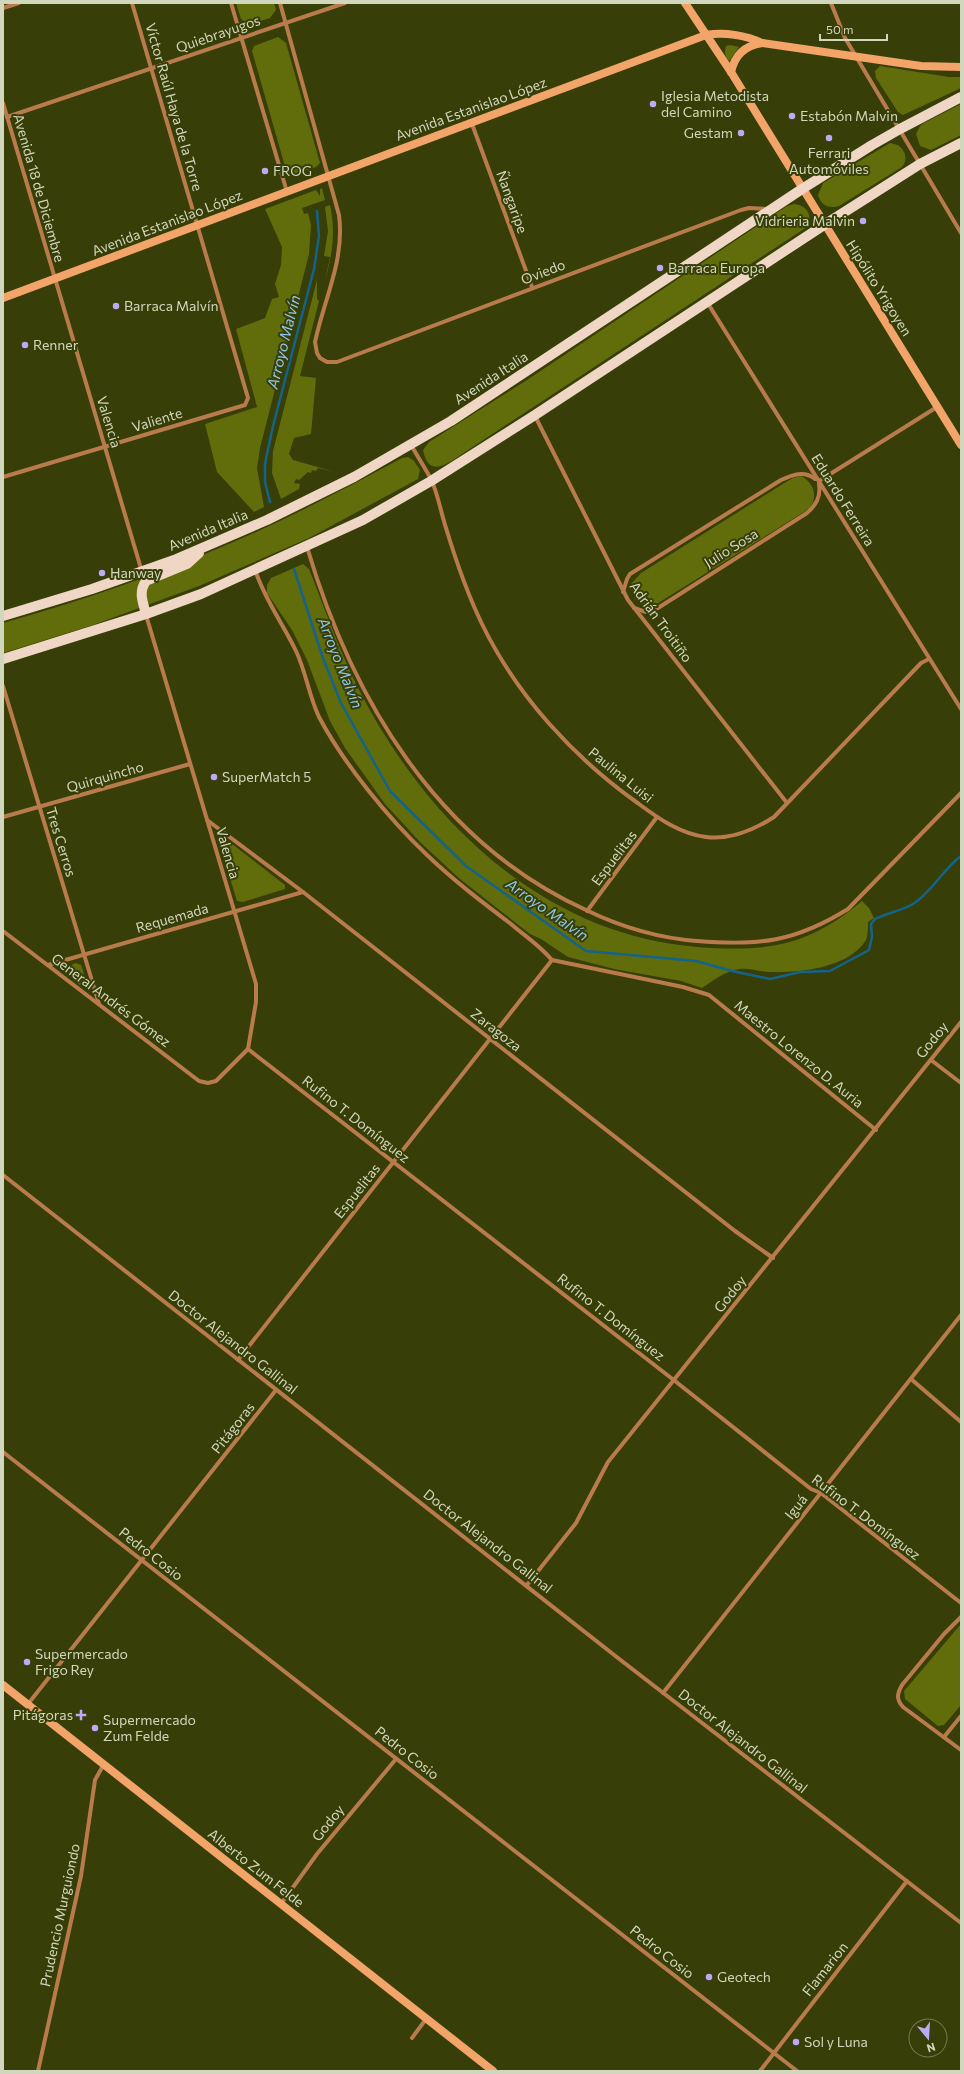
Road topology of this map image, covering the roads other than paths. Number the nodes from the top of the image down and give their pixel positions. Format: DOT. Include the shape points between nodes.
graph roads {
  1 [pos="19,3"];
  2 [pos="132,3"];
  3 [pos="231,3"];
  4 [pos="280,3"];
  5 [pos="345,3"];
  6 [pos="686,3"];
  7 [pos="831,3"];
  8 [pos="3,8"];
  9 [pos="286,23"];
  10 [pos="706,35"];
  11 [pos="241,38"];
  12 [pos="762,43"];
  13 [pos="856,57"];
  14 [pos="961,67"];
  15 [pos="151,69"];
  16 [pos="731,72"];
  17 [pos="961,97"];
  18 [pos="3,103"];
  19 [pos="7,117"];
  20 [pos="472,124"];
  21 [pos="900,128"];
  22 [pos="961,143"];
  23 [pos="920,164"];
  24 [pos="329,175"];
  25 [pos="802,189"];
  26 [pos="287,192"];
  27 [pos="772,209"];
  28 [pos="824,225"];
  29 [pos="197,226"];
  30 [pos="961,233"];
  31 [pos="55,279"];
  32 [pos="532,288"];
  33 [pos="4,297"];
  34 [pos="706,301"];
  35 [pos="248,402"];
  36 [pos="938,407"];
  37 [pos="535,415"];
  38 [pos="411,445"];
  39 [pos="961,445"];
  40 [pos="105,446"];
  41 [pos="3,477"];
  42 [pos="431,481"];
  43 [pos="818,481"];
  44 [pos="307,546"];
  45 [pos="204,548"];
  46 [pos="255,570"];
  47 [pos="142,572"];
  48 [pos="623,592"];
  49 [pos="634,608"];
  50 [pos="146,614"];
  51 [pos="3,616"];
  52 [pos="3,659"];
  53 [pos="928,659"];
  54 [pos="3,686"];
  55 [pos="961,709"];
  56 [pos="190,764"];
  57 [pos="961,792"];
  58 [pos="787,803"];
  59 [pos="39,806"];
  60 [pos="3,817"];
  61 [pos="657,817"];
  62 [pos="207,820"];
  63 [pos="302,892"];
  64 [pos="587,911"];
  65 [pos="234,912"];
  66 [pos="3,931"];
  67 [pos="84,954"];
  68 [pos="552,960"];
  69 [pos="48,966"];
  70 [pos="99,1005"];
  71 [pos="961,1022"];
  72 [pos="489,1039"];
  73 [pos="248,1049"];
  74 [pos="931,1060"];
  75 [pos="961,1083"];
  76 [pos="876,1130"];
  77 [pos="393,1162"];
  78 [pos="3,1175"];
  79 [pos="773,1258"];
  80 [pos="961,1316"];
  81 [pos="238,1360"];
  82 [pos="911,1379"];
  83 [pos="675,1381"];
  84 [pos="276,1390"];
  85 [pos="961,1422"];
  86 [pos="3,1452"];
  87 [pos="821,1493"];
  88 [pos="142,1561"];
  89 [pos="527,1585"];
  90 [pos="961,1603"];
  91 [pos="961,1617"];
  92 [pos="3,1685"];
  93 [pos="663,1693"];
  94 [pos="28,1704"];
  95 [pos="961,1716"];
  96 [pos="944,1737"];
  97 [pos="961,1750"];
  98 [pos="396,1759"];
  99 [pos="104,1764"];
  100 [pos="907,1881"];
  101 [pos="280,1904"];
  102 [pos="961,1924"];
  103 [pos="426,2019"];
  104 [pos="412,2038"];
  105 [pos="774,2053"];
  106 [pos="38,2071"];
  107 [pos="493,2071"];
  108 [pos="760,2071"];
  109 [pos="797,2071"];
  1 -- 8 [label="street"];
  2 -- 15 [label="street, Víctor Raúl Haya de la Torre"];
  3 -- 11 [label="street"];
  4 -- 9 [label="street"];
  5 -- 9 [label="street, Quiebrayugos"];
  6 -- 10 [label="street, Hipólito Yrigoyen"];
  7 -- 13 [label="street" via="839,26"];
  9 -- 11 [label="street, Quiebrayugos"];
  9 -- 24 [label="street"];
  10 -- 12 [label="street, Avenida Estanislao López" via="717,33"];
  10 -- 16 [label="street, Hipólito Yrigoyen"];
  10 -- 20 [label="street, Avenida Estanislao López"];
  11 -- 15 [label="street, Quiebrayugos"];
  11 -- 26 [label="street"];
  12 -- 13 [label="street, Avenida Estanislao López"];
  12 -- 16 [label="street" via="747,46 742,50"];
  13 -- 14 [label="street, Avenida Estanislao López" via="921,66"];
  13 -- 21 [label="street"];
  15 -- 19 [label="street, Quiebrayugos"];
  15 -- 29 [label="street, Víctor Raúl Haya de la Torre"];
  16 -- 25 [label="street, Hipólito Yrigoyen"];
  17 -- 21 [label="main road, Avenida Italia"];
  18 -- 19 [label="street, Avenida 18 de Diciembre"];
  19 -- 31 [label="street, Avenida 18 de Diciembre"];
  20 -- 24 [label="street, Avenida Estanislao López"];
  20 -- 32 [label="street, Ñangaripe"];
  21 -- 23 [label="street"];
  21 -- 25 [label="main road, Avenida Italia"];
  22 -- 23 [label="main road"];
  23 -- 28 [label="main road"];
  23 -- 30 [label="street"];
  24 -- 26 [label="street, Avenida Estanislao López"];
  24 -- 32 [label="street, Oviedo" via="339,215 340,247 315,342 317,353 324,361 337,362"];
  25 -- 27 [label="main road, Avenida Italia"];
  25 -- 28 [label="street, Hipólito Yrigoyen"];
  26 -- 29 [label="street, Avenida Estanislao López"];
  27 -- 32 [label="street, Oviedo" via="741,210"];
  27 -- 38 [label="main road, Avenida Italia"];
  28 -- 34 [label="main road"];
  28 -- 36 [label="street, Hipólito Yrigoyen"];
  29 -- 31 [label="street, Avenida Estanislao López"];
  29 -- 35 [label="street, Víctor Raúl Haya de la Torre"];
  31 -- 33 [label="street, Avenida Estanislao López"];
  31 -- 40 [label="street, Valencia"];
  34 -- 37 [label="main road"];
  34 -- 43 [label="street, Eduardo Ferreira"];
  35 -- 40 [label="street, Valiente"];
  36 -- 39 [label="street, Hipólito Yrigoyen"];
  36 -- 43 [label="street"];
  37 -- 42 [label="main road"];
  37 -- 48 [label="street, Adrián Troitiño"];
  38 -- 42 [label="street, Paulina Luisi"];
  38 -- 45 [label="main road, Avenida Italia" via="324,493"];
  40 -- 41 [label="street, Valiente"];
  40 -- 47 [label="street, Valencia"];
  42 -- 44 [label="main road" via="363,520"];
  42 -- 61 [label="street, Paulina Luisi" via="458,568 489,637 509,673 547,721 582,757 604,778"];
  43 -- 48 [label="street" via="805,474 781,480 630,574"];
  43 -- 49 [label="street, Julio Sosa" via="820,493 817,502 806,514 658,608 646,612"];
  43 -- 53 [label="street, Eduardo Ferreira"];
  44 -- 46 [label="main road"];
  44 -- 64 [label="street" via="343,646 360,682 394,741 428,789 460,823 508,864 554,895"];
  45 -- 47 [label="main road, Avenida Italia"];
  45 -- 50 [label="main road" via="187,564 146,581 141,595"];
  46 -- 50 [label="main road"];
  46 -- 68 [label="street" via="264,595 305,671 318,715 336,745 391,818 428,856 497,914 538,944"];
  47 -- 51 [label="main road, Avenida Italia"];
  48 -- 49 [label="street, Adrián Troitiño"];
  49 -- 58 [label="street, Adrián Troitiño"];
  50 -- 52 [label="main road"];
  50 -- 56 [label="street, Valencia"];
  53 -- 55 [label="street, Eduardo Ferreira"];
  53 -- 58 [label="street, Paulina Luisi" via="921,663"];
  54 -- 59 [label="street, Tres Cerros"];
  56 -- 59 [label="street, Quirquincho"];
  56 -- 62 [label="street, Valencia"];
  57 -- 64 [label="street" via="848,909 804,932 754,942 679,940 641,931"];
  58 -- 61 [label="street, Paulina Luisi" via="762,825 750,831 724,836 707,837 693,834"];
  59 -- 60 [label="street, Quirquincho"];
  59 -- 67 [label="street, Tres Cerros"];
  61 -- 64 [label="street, Espuelitas"];
  62 -- 63 [label="street, Zaragoza"];
  62 -- 65 [label="street, Valencia"];
  63 -- 65 [label="street, Requemada"];
  63 -- 72 [label="street, Zaragoza"];
  65 -- 67 [label="street, Requemada"];
  65 -- 73 [label="street, Valencia" via="256,984 256,1002"];
  66 -- 69 [label="street, General Andrés Gómez"];
  67 -- 69 [label="street, Requemada"];
  67 -- 70 [label="street, Tres Cerros"];
  68 -- 72 [label="street, Espuelitas"];
  68 -- 76 [label="street, Maestro Lorenzo D. Auria" via="683,987 708,995"];
  69 -- 70 [label="street, General Andrés Gómez"];
  70 -- 73 [label="street, General Andrés Gómez" via="199,1081 216,1081"];
  71 -- 74 [label="street, Godoy"];
  72 -- 77 [label="street, Espuelitas"];
  72 -- 79 [label="street, Zaragoza"];
  73 -- 77 [label="street, Rufino T. Domínguez"];
  74 -- 75 [label="street"];
  74 -- 76 [label="street, Godoy"];
  76 -- 79 [label="street, Godoy"];
  77 -- 81 [label="street, Espuelitas"];
  77 -- 83 [label="street, Rufino T. Domínguez"];
  78 -- 81 [label="street, Doctor Alejandro Gallinal"];
  79 -- 83 [label="street, Godoy"];
  80 -- 82 [label="street, Iguá"];
  81 -- 84 [label="street, Doctor Alejandro Gallinal"];
  82 -- 85 [label="street"];
  82 -- 87 [label="street, Iguá"];
  83 -- 87 [label="street, Rufino T. Domínguez" via="811,1489"];
  83 -- 89 [label="street, Godoy" via="608,1462 576,1523"];
  84 -- 88 [label="street, Pitágoras"];
  84 -- 89 [label="street, Doctor Alejandro Gallinal"];
  86 -- 88 [label="street, Pedro Cosio"];
  87 -- 90 [label="street, Rufino T. Domínguez"];
  87 -- 93 [label="street, Iguá"];
  88 -- 94 [label="street, Pitágoras"];
  88 -- 98 [label="street, Pedro Cosio"];
  89 -- 93 [label="street, Doctor Alejandro Gallinal"];
  91 -- 96 [label="street" via="902,1685 897,1698 903,1706"];
  92 -- 94 [label="street, Alberto Zum Felde"];
  93 -- 100 [label="street, Doctor Alejandro Gallinal"];
  94 -- 99 [label="street, Alberto Zum Felde"];
  95 -- 96 [label="street"];
  96 -- 97 [label="street"];
  98 -- 101 [label="street, Godoy" via="317,1854"];
  98 -- 105 [label="street, Pedro Cosio"];
  99 -- 101 [label="street, Alberto Zum Felde"];
  99 -- 106 [label="street, Prudencio Murguiondo" via="95,1780 81,1876"];
  100 -- 102 [label="street, Doctor Alejandro Gallinal"];
  100 -- 105 [label="street, Flamarion"];
  101 -- 103 [label="street, Alberto Zum Felde"];
  103 -- 104 [label="street"];
  103 -- 107 [label="street, Alberto Zum Felde"];
  105 -- 108 [label="street, Flamarion"];
  105 -- 109 [label="street, Pedro Cosio"];
}
